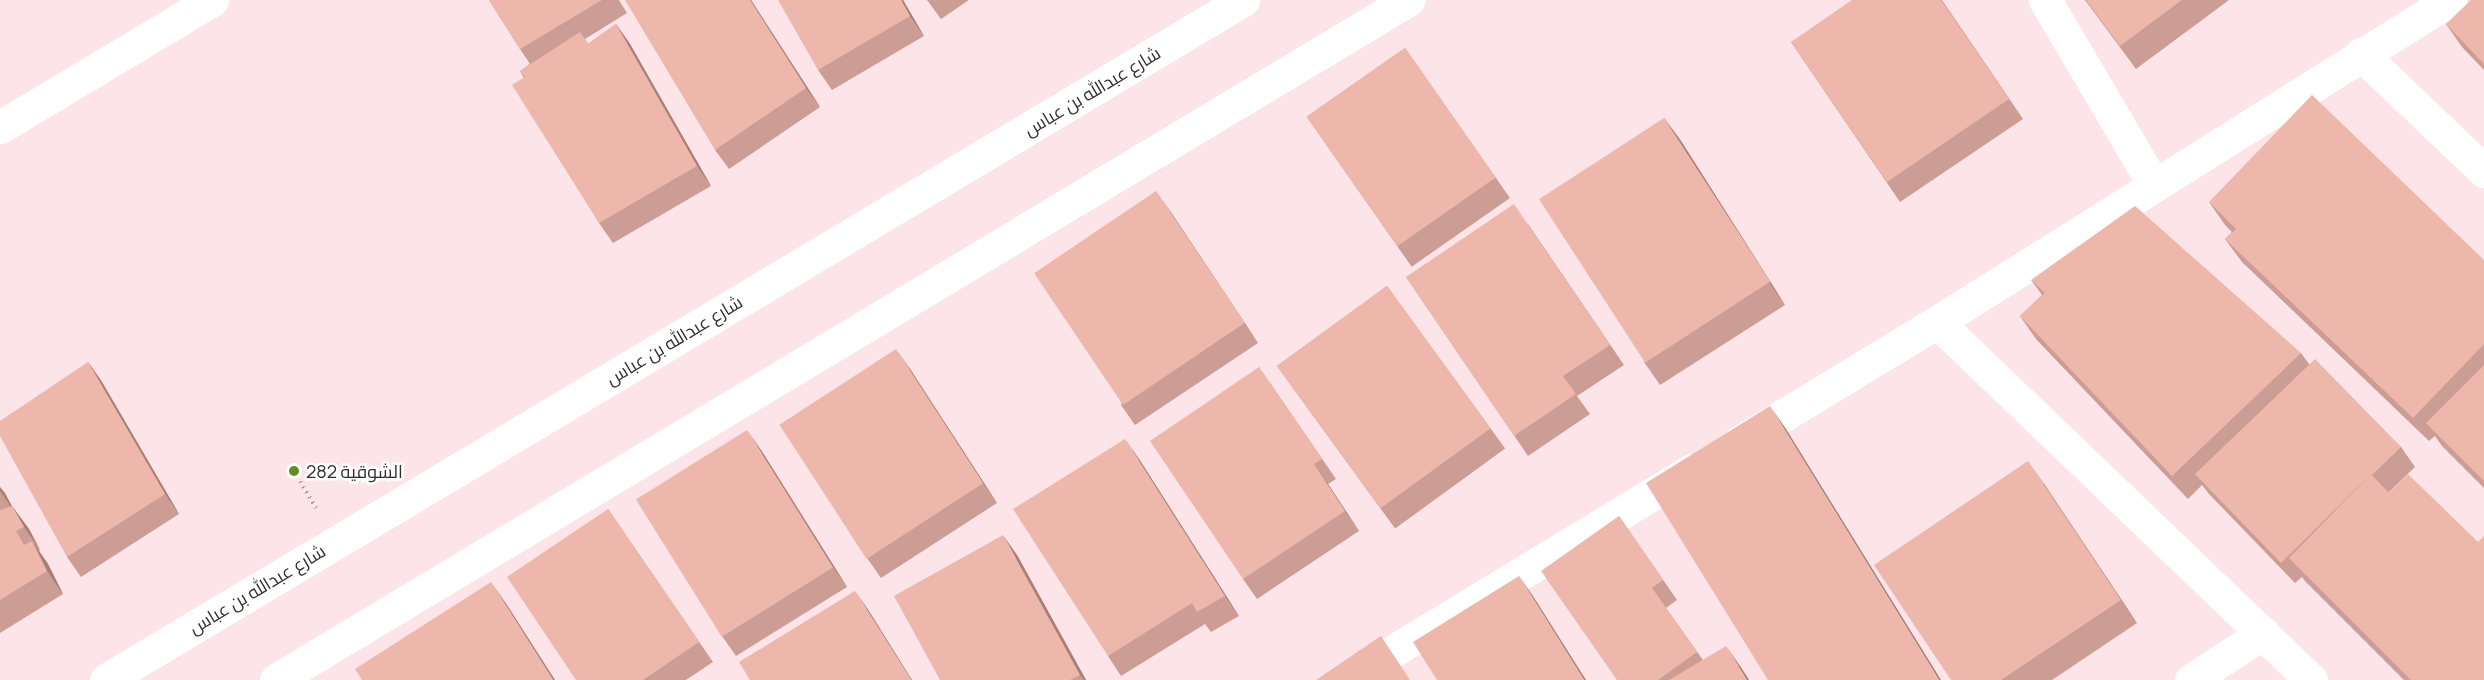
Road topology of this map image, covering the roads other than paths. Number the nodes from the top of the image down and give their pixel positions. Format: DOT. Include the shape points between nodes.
graph roads {
  1 [pos="212,0"];
  2 [pos="1243,0"];
  3 [pos="1408,0"];
  4 [pos="2045,0"];
  5 [pos="2450,0"];
  6 [pos="2361,54"];
  7 [pos="0,127"];
  8 [pos="2484,171"];
  9 [pos="2154,185"];
  10 [pos="1937,322"];
  11 [pos="2263,633"];
  12 [pos="297,674"];
  13 [pos="106,680"];
  14 [pos="1344,680"];
  15 [pos="2192,680"];
  16 [pos="2311,680"];
  1 -- 7 [label="main road"];
  2 -- 13 [label="main road, شارع عبدالله بن عباس"];
  3 -- 12 [label="main road"];
  4 -- 9 [label="main road"];
  5 -- 6 [label="main road"];
  6 -- 8 [label="main road"];
  6 -- 9 [label="main road"];
  9 -- 10 [label="main road"];
  10 -- 11 [label="main road"];
  10 -- 14 [label="main road"];
  11 -- 15 [label="main road"];
  11 -- 16 [label="main road"];
}
